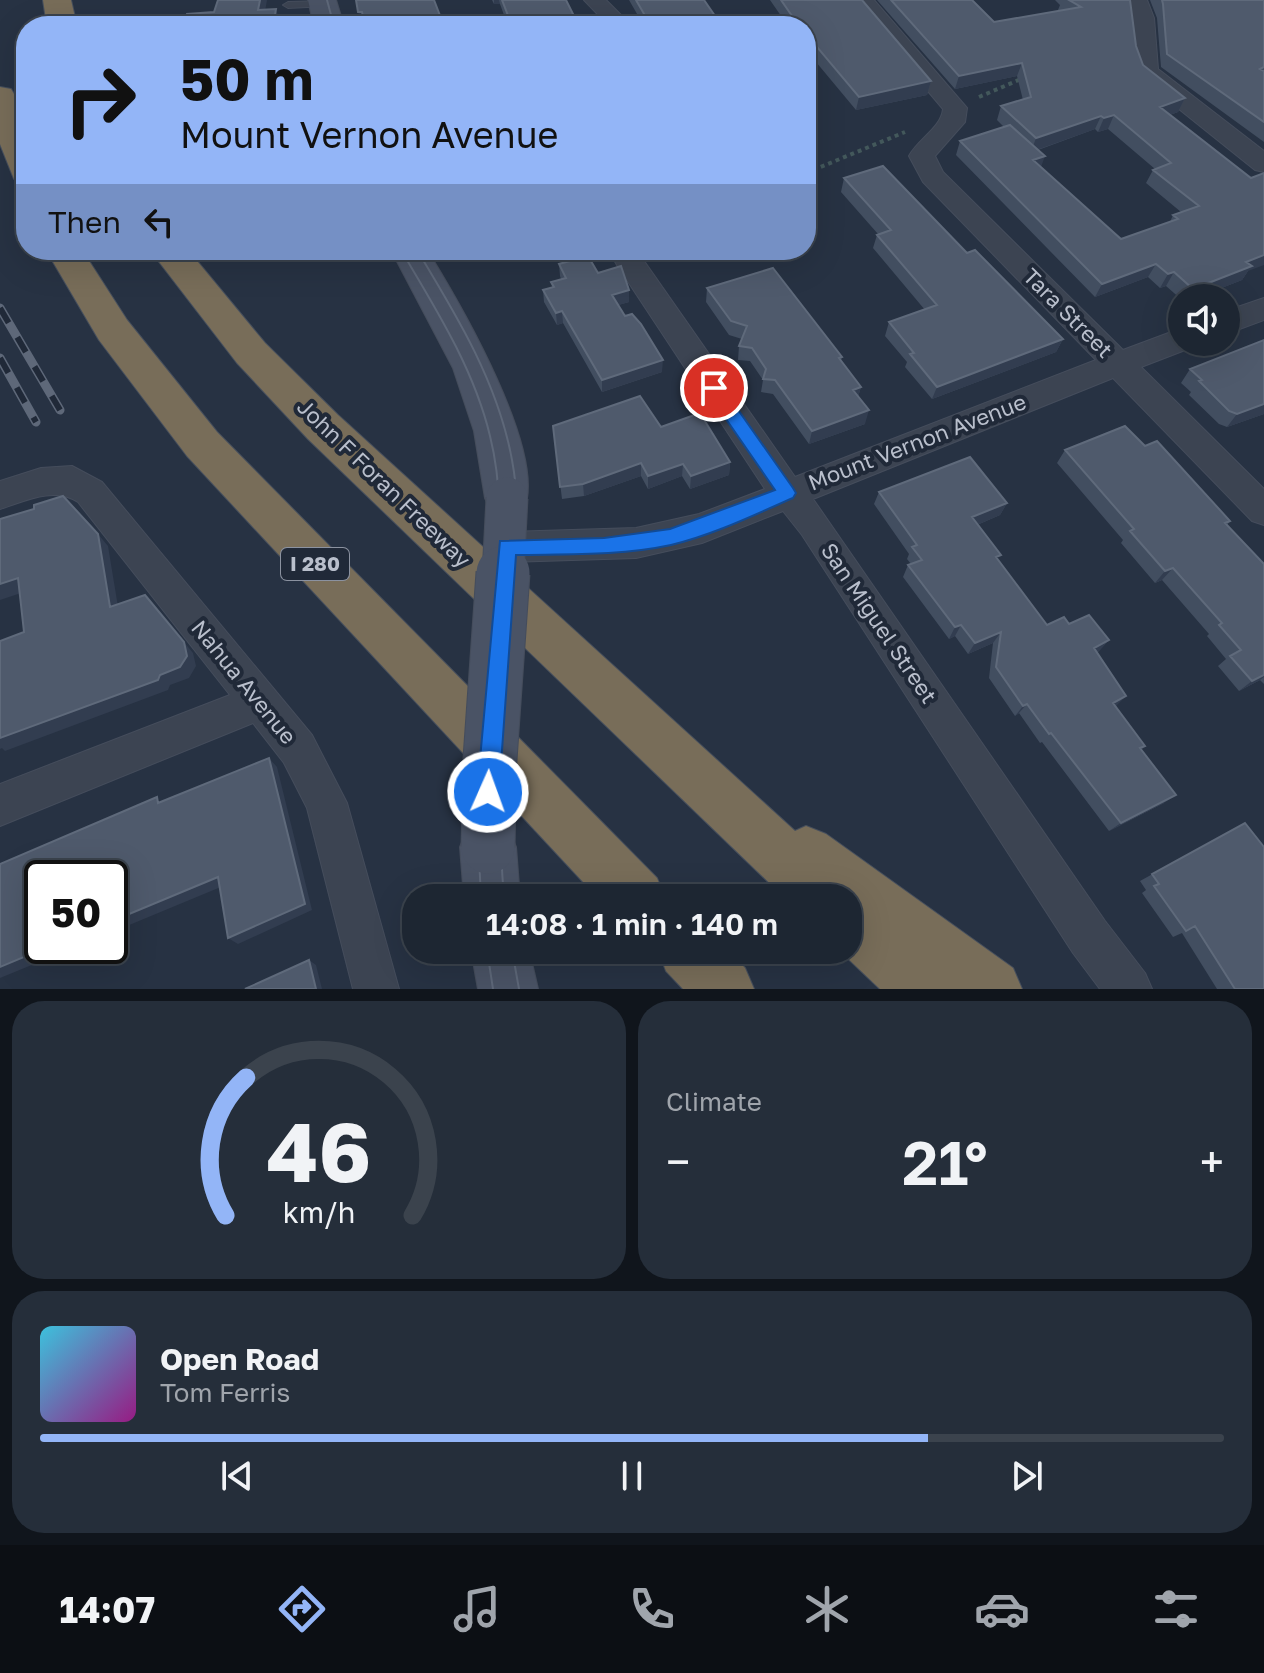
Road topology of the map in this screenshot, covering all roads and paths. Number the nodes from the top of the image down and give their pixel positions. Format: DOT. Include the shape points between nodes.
graph roads {
  1 [pos="862,0"];
  2 [pos="1136,0"];
  3 [pos="288,5"];
  4 [pos="593,9"];
  5 [pos="325,10"];
  6 [pos="613,16"];
  7 [pos="0,96"];
  8 [pos="16,143"];
  9 [pos="1264,164"];
  10 [pos="70,260"];
  11 [pos="176,260"];
  12 [pos="415,260"];
  13 [pos="628,260"];
  14 [pos="1264,308"];
  15 [pos="1240,317"];
  16 [pos="1168,344"];
  17 [pos="1118,364"];
  18 [pos="787,493"];
  19 [pos="0,495"];
  20 [pos="1264,511"];
  21 [pos="507,547"];
  22 [pos="262,701"];
  23 [pos="680,762"];
  24 [pos="0,805"];
  25 [pos="594,854"];
  26 [pos="490,872"];
  27 [pos="617,884"];
  28 [pos="623,884"];
  29 [pos="811,884"];
  30 [pos="862,932"];
  31 [pos="503,964"];
  32 [pos="679,964"];
  33 [pos="700,964"];
  34 [pos="376,989"];
  35 [pos="508,989"];
  36 [pos="698,989"];
  37 [pos="724,989"];
  38 [pos="923,989"];
  39 [pos="992,989"];
  40 [pos="1129,989"];
  1 -- 17 [label="street, Tara Street" via="955,108 952,124 925,147 924,166"];
  2 -- 9 [label="street" via="1146,24 1147,72"];
  3 -- 5 [label="lane"];
  4 -- 6 [label="street"];
  7 -- 8 [label="highway"];
  10 -- 25 [label="highway, I 280" via="113,330 202,444"];
  11 -- 23 [label="highway, John F Foran Freeway" via="285,389"];
  12 -- 21 [label="main road, bridge" via="477,373 504,462"];
  13 -- 18 [label="street, San Miguel Street"];
  14 -- 15 [label="street"];
  16 -- 17 [label="street, Mount Vernon Avenue"];
  17 -- 18 [label="street, Mount Vernon Avenue"];
  17 -- 20 [label="street, Tara Street"];
  18 -- 21 [label="street, Mount Vernon Avenue" via="670,537"];
  18 -- 40 [label="street, San Miguel Street" via="814,525"];
  19 -- 22 [label="street, Nahua Avenue" via="41,482 72,480 90,492"];
  21 -- 26 [label="main road, bridge" via="489,746"];
  22 -- 24 [label="street"];
  22 -- 34 [label="street, Nahua Avenue" via="298,749 326,803"];
  23 -- 29 [label="highway, John F Foran Freeway"];
  23 -- 39 [label="highway"];
  25 -- 27 [label="highway"];
  25 -- 28 [label="highway, I 280"];
  30 -- 38 [label="highway"];
  31 -- 35 [label="main road"];
  32 -- 36 [label="highway"];
  33 -- 37 [label="highway"];
}
